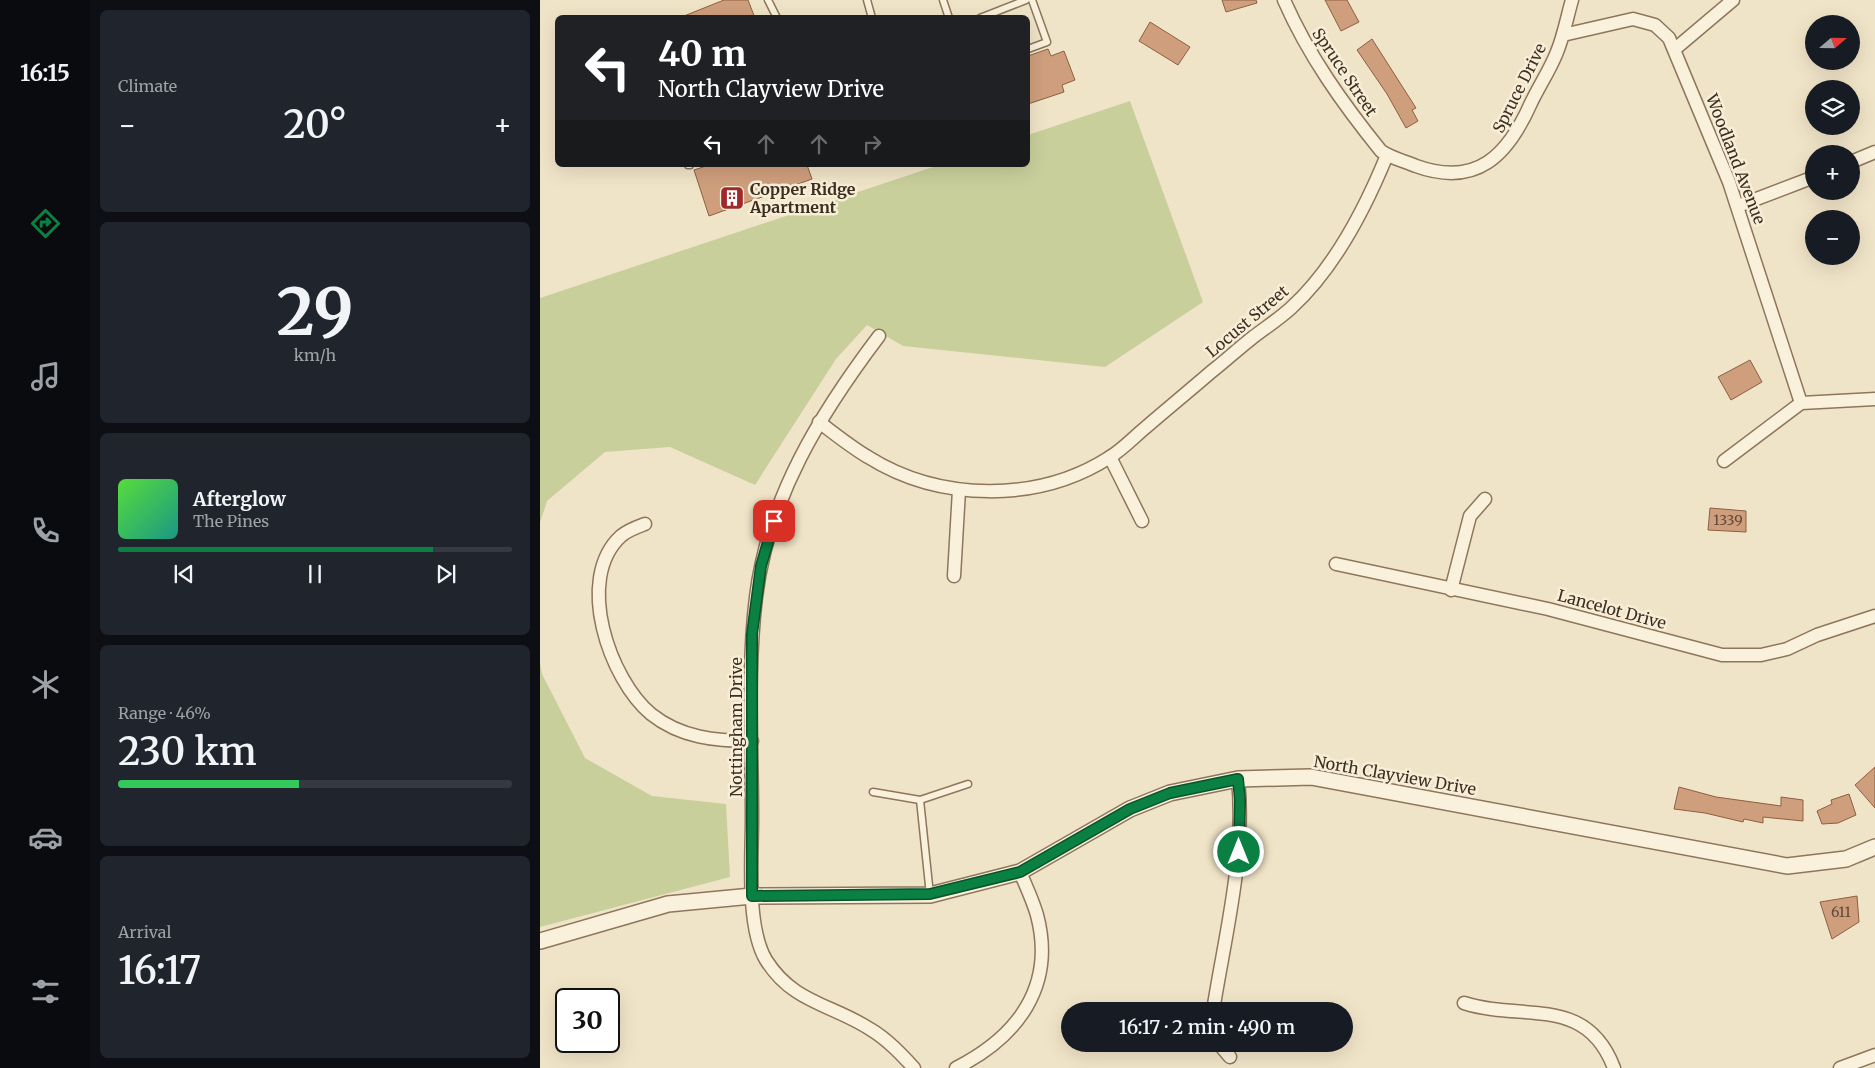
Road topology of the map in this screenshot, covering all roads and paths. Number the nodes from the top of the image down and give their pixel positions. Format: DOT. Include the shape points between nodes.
graph roads {
  1 [pos="768,0"];
  2 [pos="866,0"];
  3 [pos="943,0"];
  4 [pos="1026,0"];
  5 [pos="1032,0"];
  6 [pos="1284,0"];
  7 [pos="1572,0"];
  8 [pos="1733,0"];
  9 [pos="776,15"];
  10 [pos="869,15"];
  11 [pos="949,15"];
  12 [pos="988,15"];
  13 [pos="1563,35"];
  14 [pos="1030,48"];
  15 [pos="1675,49"];
  16 [pos="1875,152"];
  17 [pos="1387,155"];
  18 [pos="1860,158"];
  19 [pos="1805,180"];
  20 [pos="1738,206"];
  21 [pos="879,336"];
  22 [pos="1875,399"];
  23 [pos="1801,403"];
  24 [pos="819,422"];
  25 [pos="1110,457"];
  26 [pos="1724,461"];
  27 [pos="959,490"];
  28 [pos="1485,499"];
  29 [pos="1142,521"];
  30 [pos="645,524"];
  31 [pos="1336,564"];
  32 [pos="954,576"];
  33 [pos="1451,590"];
  34 [pos="1875,616"];
  35 [pos="752,741"];
  36 [pos="1238,779"];
  37 [pos="968,784"];
  38 [pos="873,792"];
  39 [pos="920,800"];
  40 [pos="1875,847"];
  41 [pos="1020,872"];
  42 [pos="930,894"];
  43 [pos="752,896"];
  44 [pos="540,942"];
  45 [pos="1214,1002"];
  46 [pos="1464,1004"];
  47 [pos="1226,1052"];
  48 [pos="1875,1055"];
  49 [pos="1230,1057"];
  50 [pos="914,1068"];
  51 [pos="956,1068"];
  52 [pos="1614,1068"];
  53 [pos="1840,1068"];
  1 -- 9 [label="lane"];
  2 -- 10 [label="lane"];
  3 -- 11 [label="lane"];
  4 -- 12 [label="lane"];
  5 -- 14 [label="lane" via="1047,42"];
  6 -- 17 [label="street, Spruce Street" via="1296,29 1324,74 1359,124"];
  7 -- 13 [label="street, Spruce Drive"];
  8 -- 15 [label="street"];
  13 -- 15 [label="street, Woodland Avenue" via="1633,19 1655,26 1669,38"];
  13 -- 17 [label="street, Spruce Drive" via="1518,132 1494,159 1462,172 1442,172"];
  15 -- 20 [label="street, Woodland Avenue"];
  16 -- 18 [label="street"];
  17 -- 25 [label="street, Locust Street" via="1345,240 1293,306"];
  19 -- 20 [label="street"];
  20 -- 23 [label="street, Woodland Avenue"];
  21 -- 24 [label="street, Nottingham Drive"];
  22 -- 23 [label="street"];
  23 -- 26 [label="street"];
  24 -- 27 [label="street, Locust Street" via="883,465 913,478"];
  24 -- 35 [label="street, Nottingham Drive" via="778,506 761,566 752,634"];
  25 -- 27 [label="street, Locust Street" via="1031,488 1000,492"];
  25 -- 29 [label="street"];
  27 -- 32 [label="street"];
  28 -- 33 [label="street" via="1470,516"];
  30 -- 35 [label="street" via="622,536 612,548 601,581 601,621 616,668 638,701 668,725 705,739"];
  31 -- 33 [label="street, Lancelot Drive"];
  33 -- 34 [label="street, Lancelot Drive" via="1548,609 1722,655 1761,655 1786,649"];
  35 -- 43 [label="street, Nottingham Drive"];
  36 -- 40 [label="street, North Clayview Drive" via="1311,777 1787,866 1846,859"];
  36 -- 41 [label="street, North Clayview Drive" via="1170,793 1130,809"];
  36 -- 45 [label="street" via="1239,852"];
  37 -- 39 [label="lane"];
  38 -- 39 [label="lane"];
  39 -- 42 [label="lane"];
  41 -- 42 [label="street, North Clayview Drive"];
  41 -- 51 [label="street" via="1037,915 1041,962 1037,980 1030,1001 1009,1033 988,1050"];
  42 -- 43 [label="street, North Clayview Drive"];
  43 -- 44 [label="street, North Clayview Drive" via="668,904"];
  43 -- 50 [label="street, Nottingham Drive" via="764,957 777,976 794,992 870,1028"];
  46 -- 52 [label="street" via="1498,1011 1555,1014 1571,1020 1582,1025 1596,1039"];
  47 -- 49 [label="street"];
  48 -- 53 [label="street"];
}
